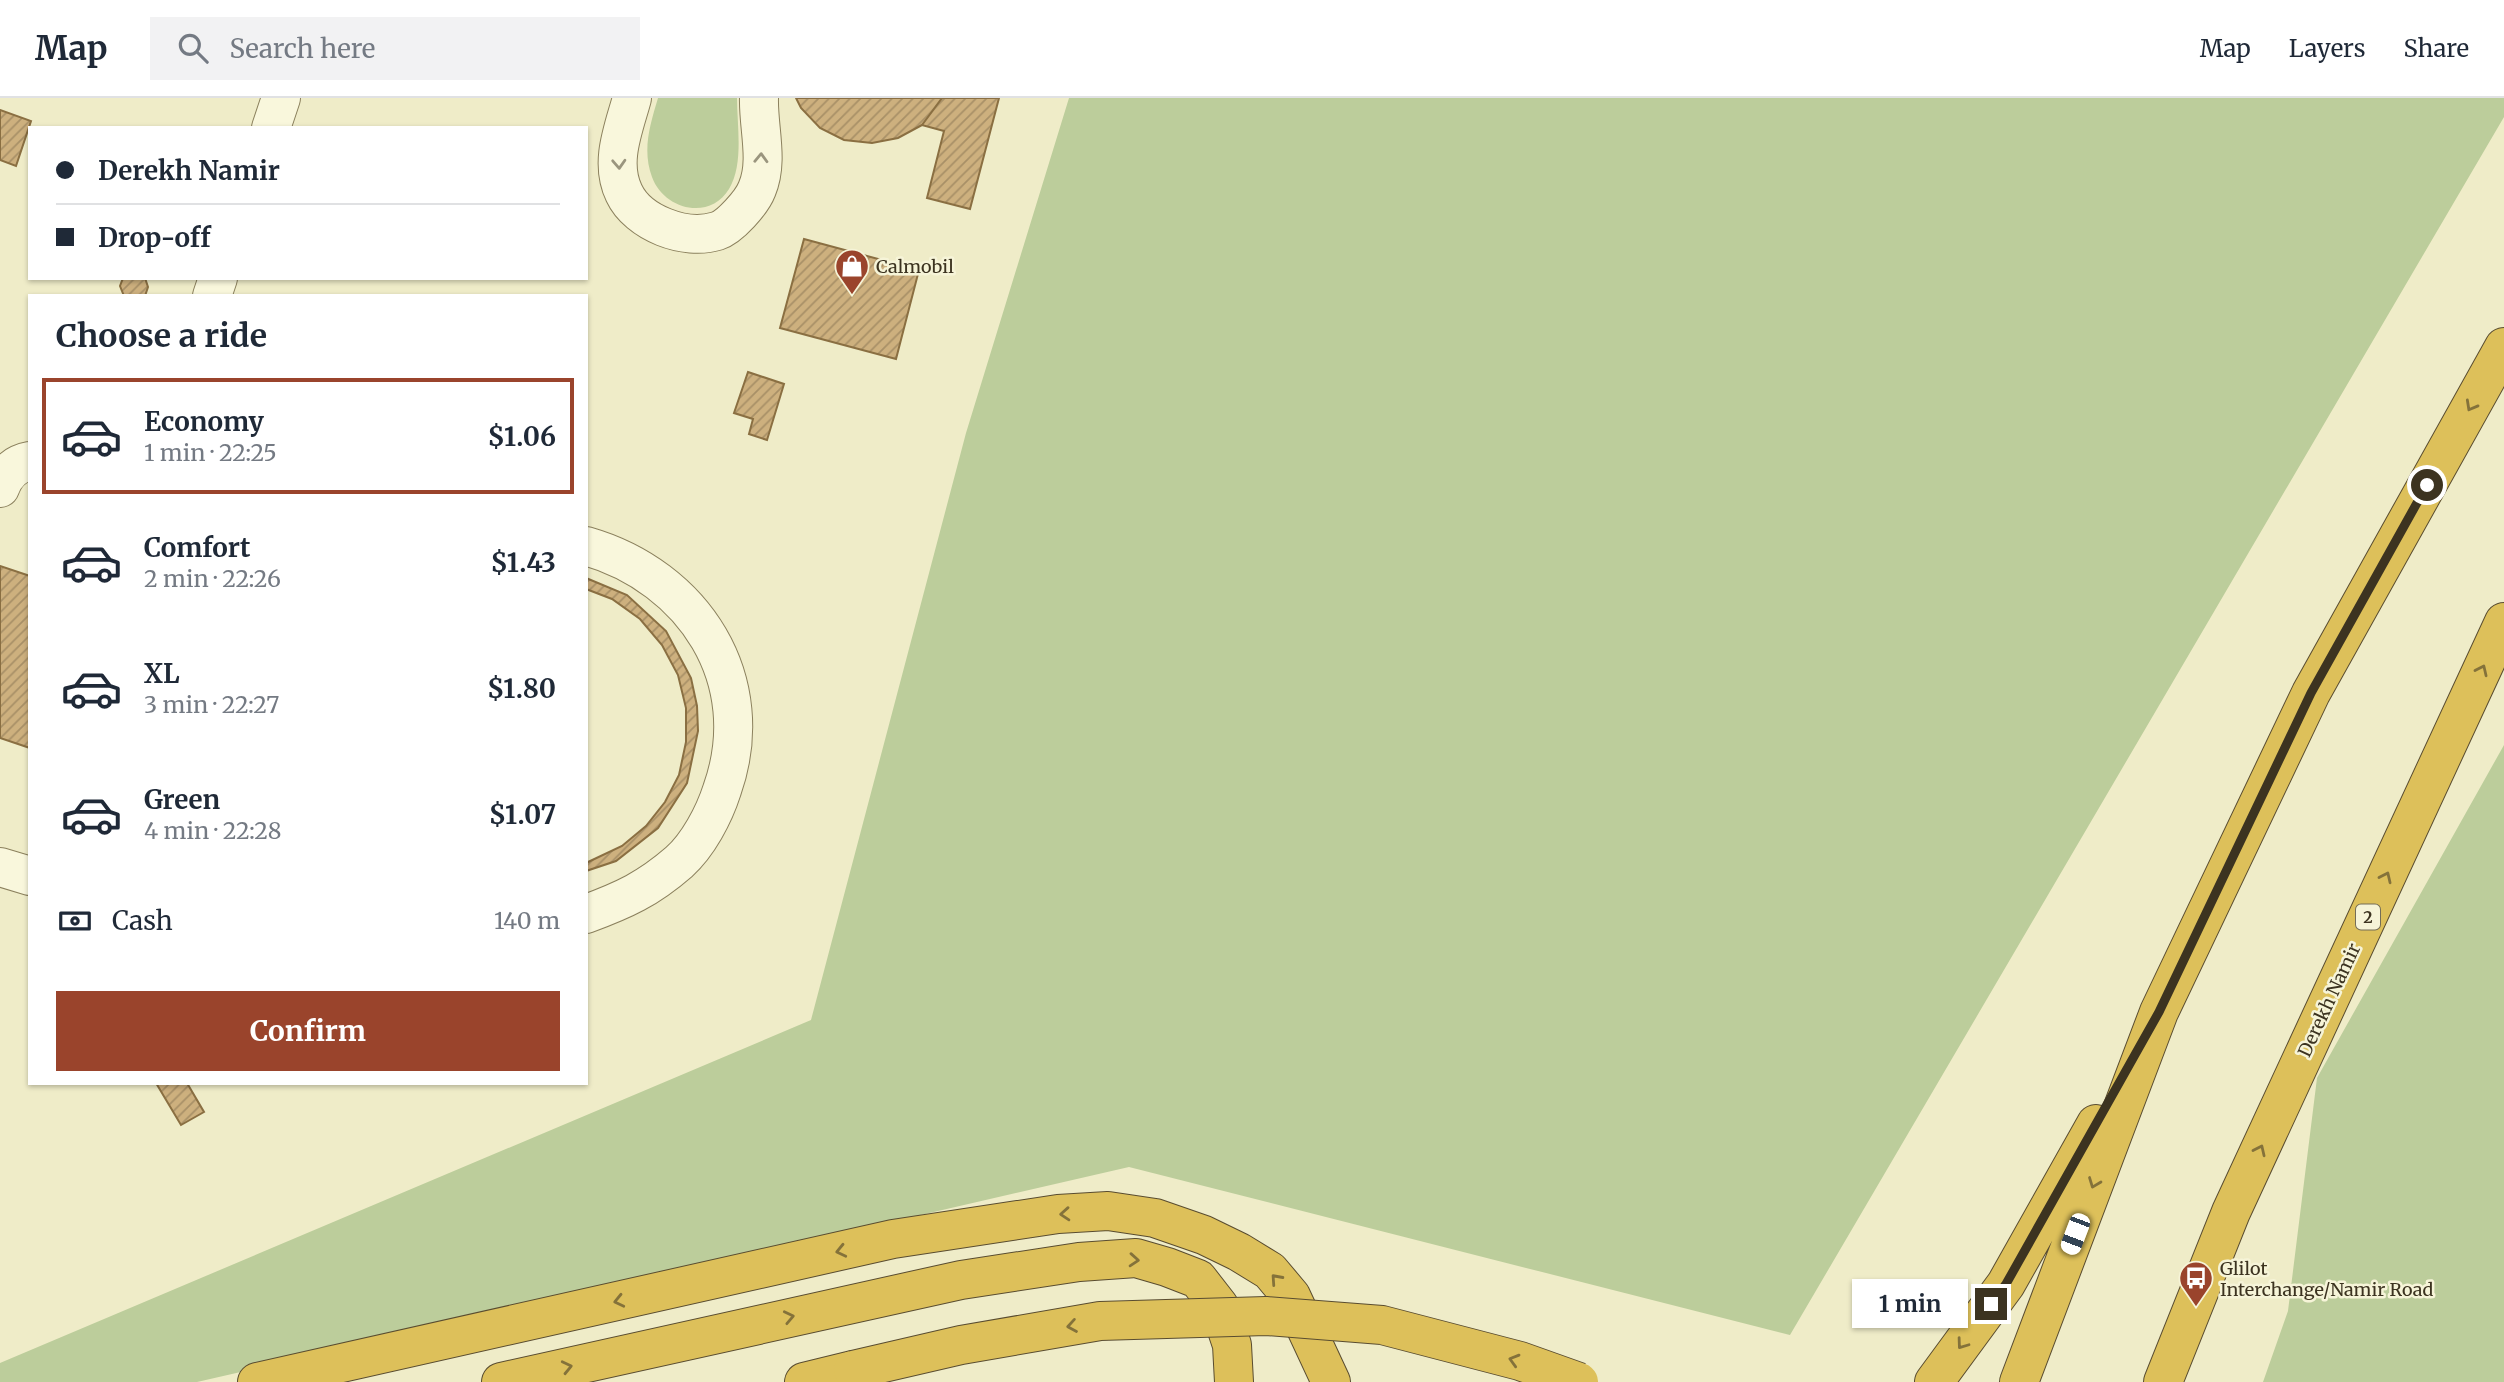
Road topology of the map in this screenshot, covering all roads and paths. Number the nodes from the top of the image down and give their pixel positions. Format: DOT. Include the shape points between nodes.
graph roads {
  1 [pos="281,98"];
  2 [pos="632,98"];
  3 [pos="759,98"];
  4 [pos="272,126"];
  5 [pos="2504,347"];
  6 [pos="28,461"];
  7 [pos="0,488"];
  8 [pos="588,547"];
  9 [pos="2504,622"];
  10 [pos="0,867"];
  11 [pos="28,875"];
  12 [pos="588,913"];
  13 [pos="2159,1012"];
  14 [pos="257,1382"];
  15 [pos="501,1382"];
  16 [pos="804,1382"];
  17 [pos="1234,1382"];
  18 [pos="1331,1382"];
  19 [pos="1579,1382"];
  20 [pos="1934,1382"];
  21 [pos="2019,1382"];
  22 [pos="2163,1382"];
  1 -- 4 [label="lane"];
  2 -- 3 [label="lane, one-way" via="618,149 624,192 639,213 683,233 718,231 745,209 758,188 762,158"];
  5 -- 13 [label="highway, one-way" via="2311,693"];
  6 -- 7 [label="lane" via="5,474"];
  8 -- 12 [label="lane" via="634,564 674,593 705,630 725,674 734,722 729,771 713,817 681,861 638,894"];
  22 -- 9 [label="highway, Derekh Namir / 2, one-way" via="2231,1212"];
  10 -- 11 [label="lane"];
  13 -- 20 [label="highway, one-way" via="2006,1284"];
  13 -- 21 [label="highway, one-way"];
  18 -- 14 [label="highway, one-way" via="1291,1296 1270,1271 1204,1235 1155,1218 1108,1211 893,1239"];
  15 -- 17 [label="highway, one-way" via="961,1280 1136,1258 1198,1279 1219,1306 1232,1345"];
  19 -- 16 [label="highway, one-way, bridge" via="1520,1361 1382,1325 1266,1317 1100,1321 961,1345"];
}
